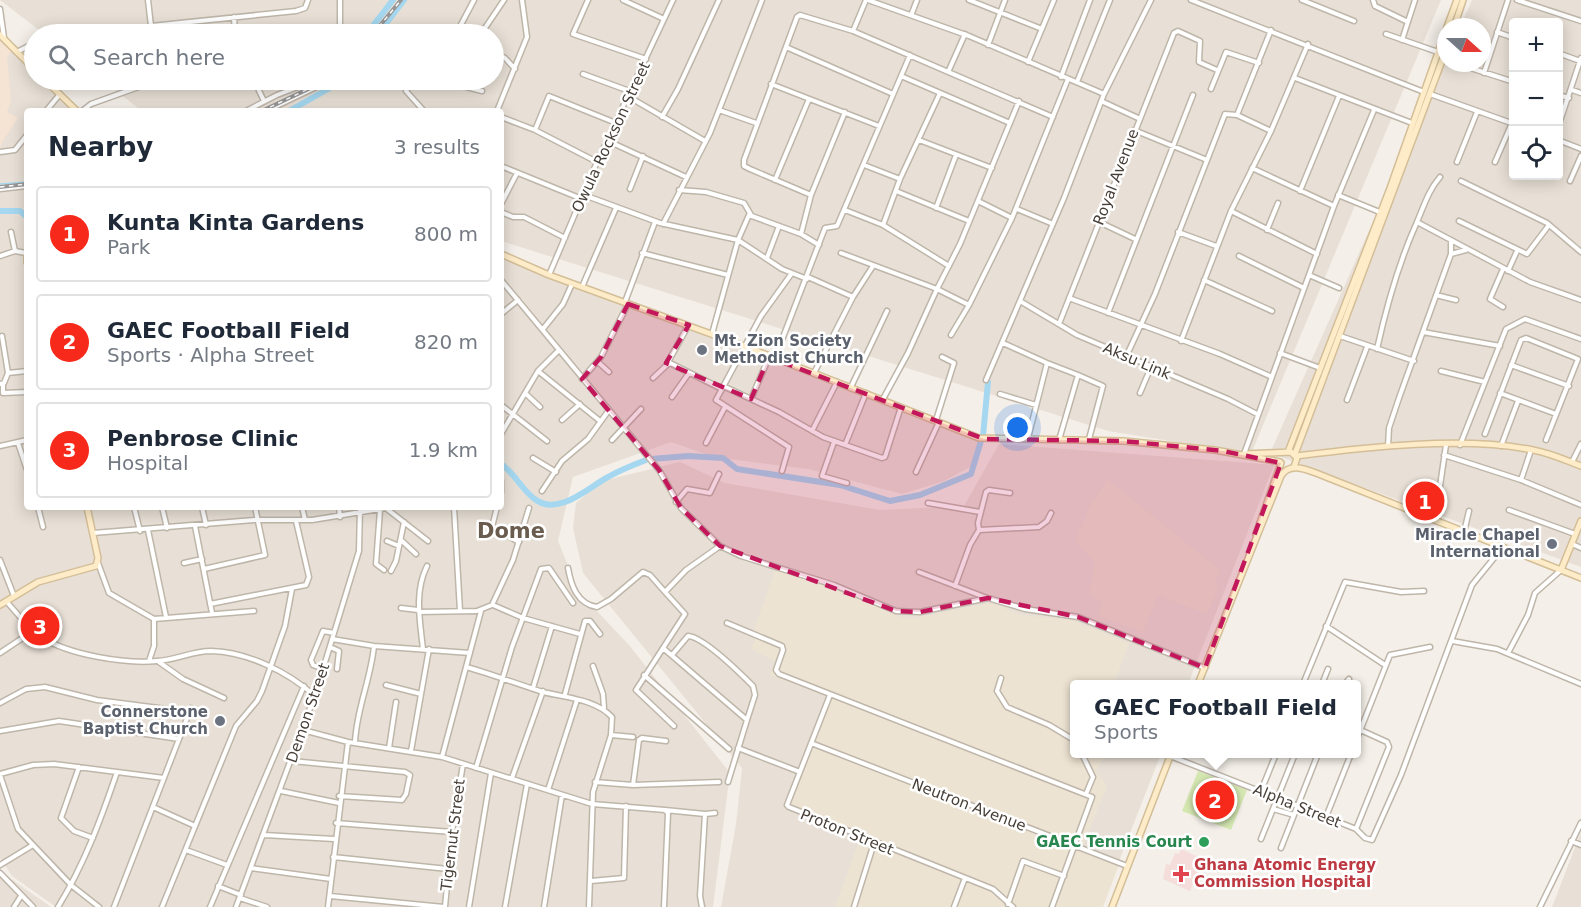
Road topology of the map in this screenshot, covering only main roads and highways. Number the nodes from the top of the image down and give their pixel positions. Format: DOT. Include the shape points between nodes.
graph roads {
  1 [pos="1456,0"];
  2 [pos="1463,0"];
  3 [pos="1450,18"];
  4 [pos="1457,18"];
  5 [pos="2,38"];
  6 [pos="1437,56"];
  7 [pos="24,59"];
  8 [pos="1438,72"];
  9 [pos="56,90"];
  10 [pos="1427,93"];
  11 [pos="74,108"];
  12 [pos="1383,213"];
  13 [pos="504,255"];
  14 [pos="1286,452"];
  15 [pos="1244,454"];
  16 [pos="1296,455"];
  17 [pos="1280,462"];
  18 [pos="1581,466"];
  19 [pos="1294,467"];
  20 [pos="1288,469"];
  21 [pos="88,510"];
  22 [pos="1581,521"];
  23 [pos="1256,536"];
  24 [pos="1561,570"];
  25 [pos="1581,578"];
  26 [pos="0,605"];
  27 [pos="1200,680"];
  28 [pos="1169,758"];
  29 [pos="1112,907"];
  1 -- 3 [label="main road"];
  2 -- 4 [label="main road"];
  5 -- 7 [label="main road"];
  6 -- 10 [label="main road"];
  8 -- 10 [label="main road"];
  9 -- 11 [label="main road"];
  10 -- 12 [label="main road"];
  10 -- 12 [label="main road" via="1412,123"];
  12 -- 14 [label="main road"];
  12 -- 16 [label="main road"];
  13 -- 15 [label="main road" via="984,439 1089,440"];
  14 -- 15 [label="main road"];
  14 -- 16 [label="main road"];
  14 -- 17 [label="main road"];
  15 -- 17 [label="main road"];
  16 -- 18 [label="main road" via="1388,446 1501,446 1531,450"];
  16 -- 19 [label="main road"];
  17 -- 20 [label="main road"];
  17 -- 23 [label="main road"];
  19 -- 20 [label="main road"];
  19 -- 24 [label="main road"];
  20 -- 23 [label="main road" via="1282,474"];
  21 -- 26 [label="main road" via="98,562 93,568 38,582"];
  22 -- 24 [label="main road"];
  23 -- 27 [label="main road"];
  24 -- 25 [label="main road"];
  28 -- 29 [label="main road"];
}
